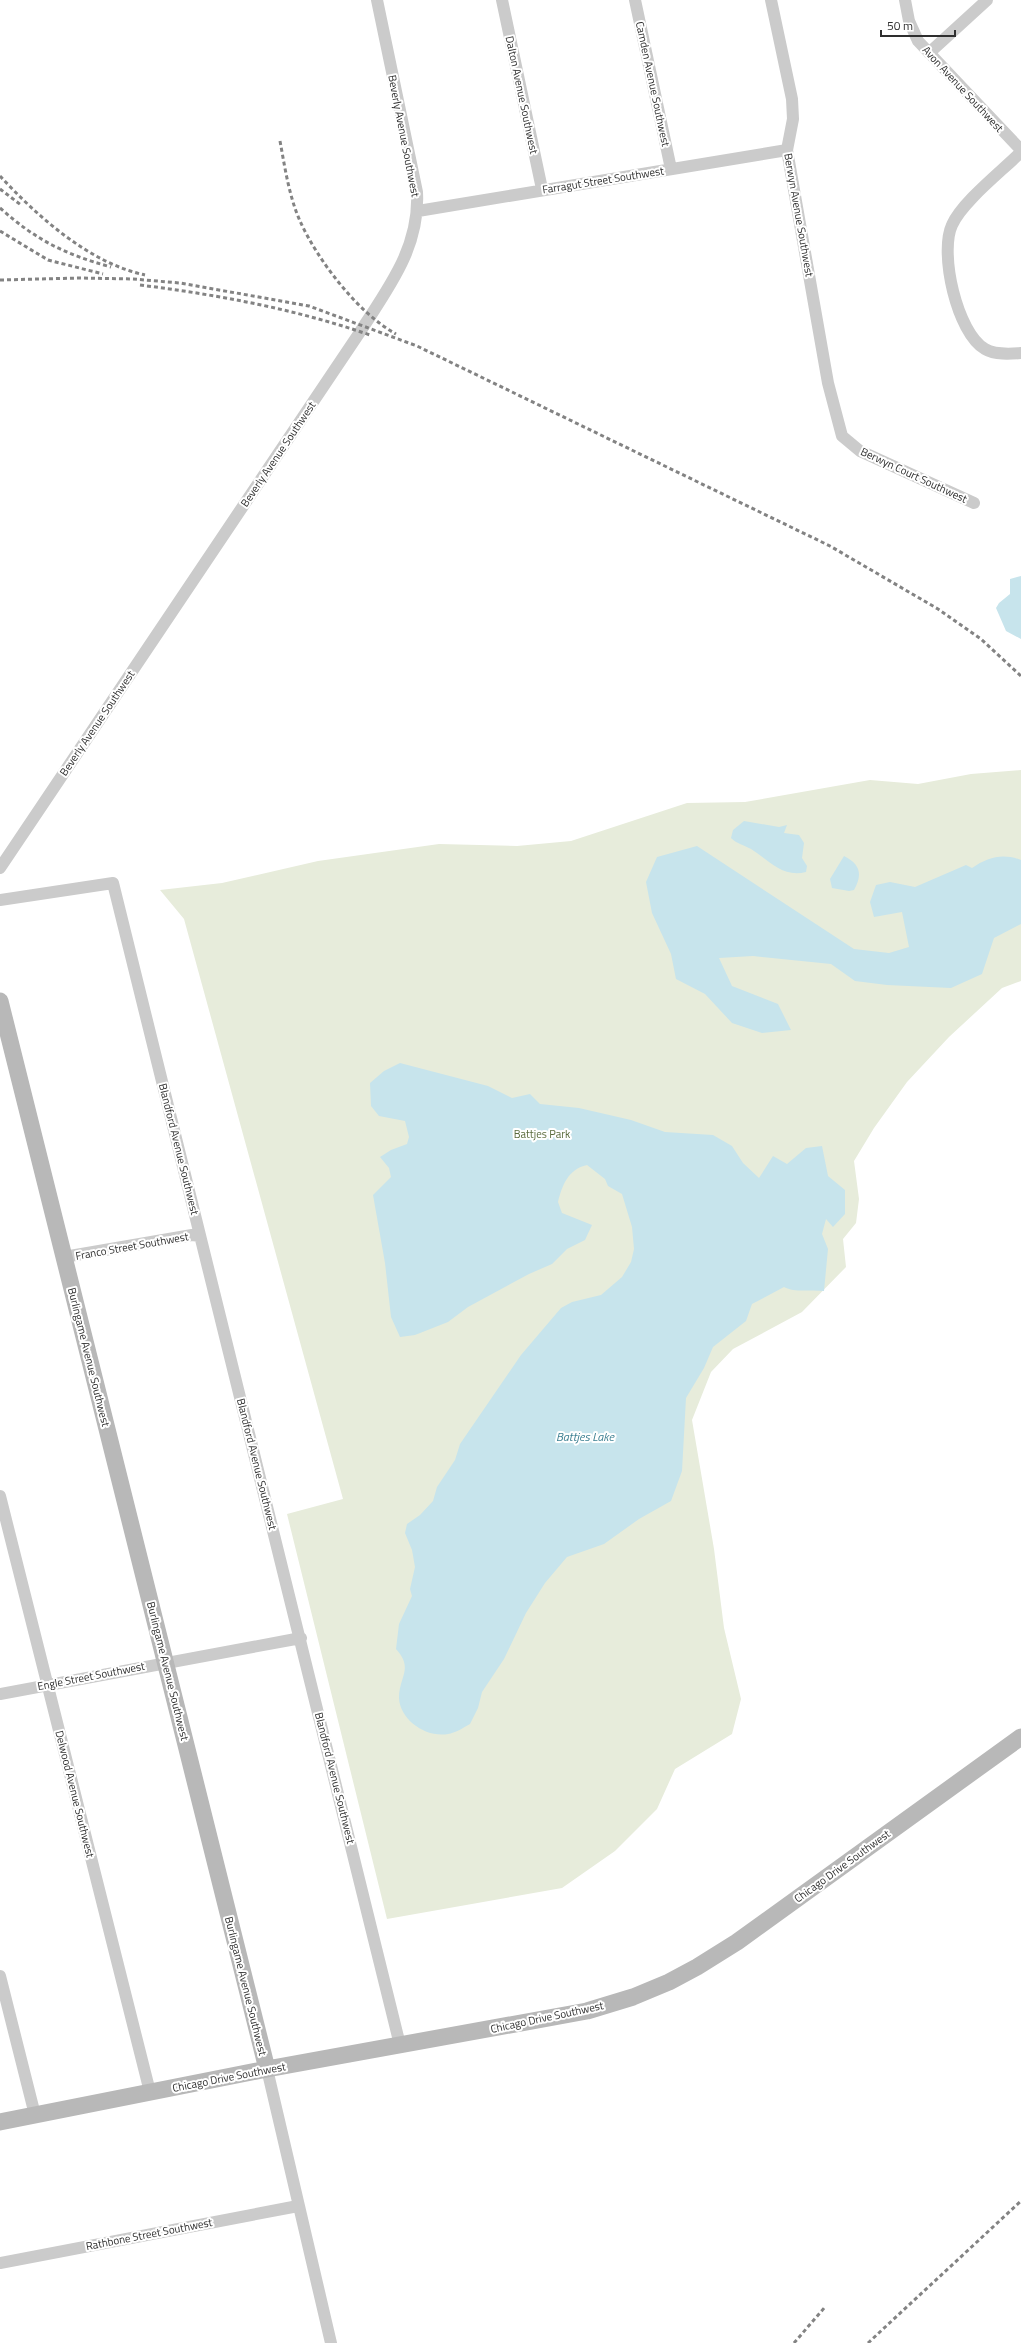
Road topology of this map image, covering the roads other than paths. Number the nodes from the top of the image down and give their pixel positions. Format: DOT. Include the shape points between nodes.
graph roads {
  1 [pos="376,0"];
  2 [pos="502,0"];
  3 [pos="634,0"];
  4 [pos="771,0"];
  5 [pos="904,0"];
  6 [pos="987,0"];
  7 [pos="929,53"];
  8 [pos="787,150"];
  9 [pos="1021,151"];
  10 [pos="671,169"];
  11 [pos="542,189"];
  12 [pos="418,211"];
  13 [pos="1021,353"];
  14 [pos="828,382"];
  15 [pos="974,503"];
  16 [pos="0,868"];
  17 [pos="0,900"];
  18 [pos="0,1001"];
  19 [pos="200,1236"];
  20 [pos="64,1257"];
  21 [pos="0,1496"];
  22 [pos="301,1638"];
  23 [pos="165,1661"];
  24 [pos="47,1685"];
  25 [pos="0,1694"];
  26 [pos="1021,1737"];
  27 [pos="0,1976"];
  28 [pos="400,2045"];
  29 [pos="267,2069"];
  30 [pos="150,2092"];
  31 [pos="35,2115"];
  32 [pos="0,2122"];
  33 [pos="298,2206"];
  34 [pos="0,2263"];
  35 [pos="331,2343"];
  1 -- 12 [label="street, Beverly Avenue Southwest" via="417,192"];
  2 -- 11 [label="street, Dalton Avenue Southwest"];
  3 -- 10 [label="street, Camden Avenue Southwest"];
  4 -- 8 [label="street, Berwyn Avenue Southwest" via="792,99 793,119"];
  5 -- 7 [label="street, Avon Avenue Southwest" via="909,21 918,41"];
  6 -- 7 [label="street"];
  7 -- 9 [label="street, Avon Avenue Southwest"];
  8 -- 10 [label="street, Farragut Street Southwest"];
  8 -- 14 [label="street, Berwyn Avenue Southwest"];
  9 -- 13 [label="street" via="964,208 952,226 948,249 950,273 963,323 974,340 986,349 1008,354"];
  10 -- 11 [label="street, Farragut Street Southwest"];
  11 -- 12 [label="street, Farragut Street Southwest"];
  12 -- 16 [label="street, Beverly Avenue Southwest" via="408,252 395,278"];
  14 -- 15 [label="street, Berwyn Court Southwest" via="838,425 842,436 849,443 860,451"];
  17 -- 19 [label="street, Blandford Avenue Southwest" via="113,883"];
  18 -- 20 [label="main road, Burlingame Avenue Southwest"];
  19 -- 20 [label="street, Franco Street Southwest" via="192,1235"];
  19 -- 22 [label="street, Blandford Avenue Southwest"];
  20 -- 23 [label="main road, Burlingame Avenue Southwest"];
  21 -- 24 [label="street, Delwood Avenue Southwest"];
  22 -- 23 [label="street, Engle Street Southwest"];
  22 -- 28 [label="street, Blandford Avenue Southwest"];
  23 -- 24 [label="street, Engle Street Southwest"];
  23 -- 29 [label="main road, Burlingame Avenue Southwest"];
  24 -- 25 [label="street, Engle Street Southwest"];
  24 -- 30 [label="street, Delwood Avenue Southwest"];
  26 -- 28 [label="main road, Chicago Drive Southwest" via="746,1936 676,1978 633,1997 587,2011"];
  27 -- 31 [label="street"];
  28 -- 29 [label="main road, Chicago Drive Southwest"];
  29 -- 30 [label="main road, Chicago Drive Southwest"];
  29 -- 33 [label="street, Burlingame Avenue Southwest"];
  30 -- 31 [label="main road, Chicago Drive Southwest"];
  31 -- 32 [label="main road, Chicago Drive Southwest"];
  33 -- 34 [label="street, Rathbone Street Southwest"];
  33 -- 35 [label="street, Burlingame Avenue Southwest"];
}
